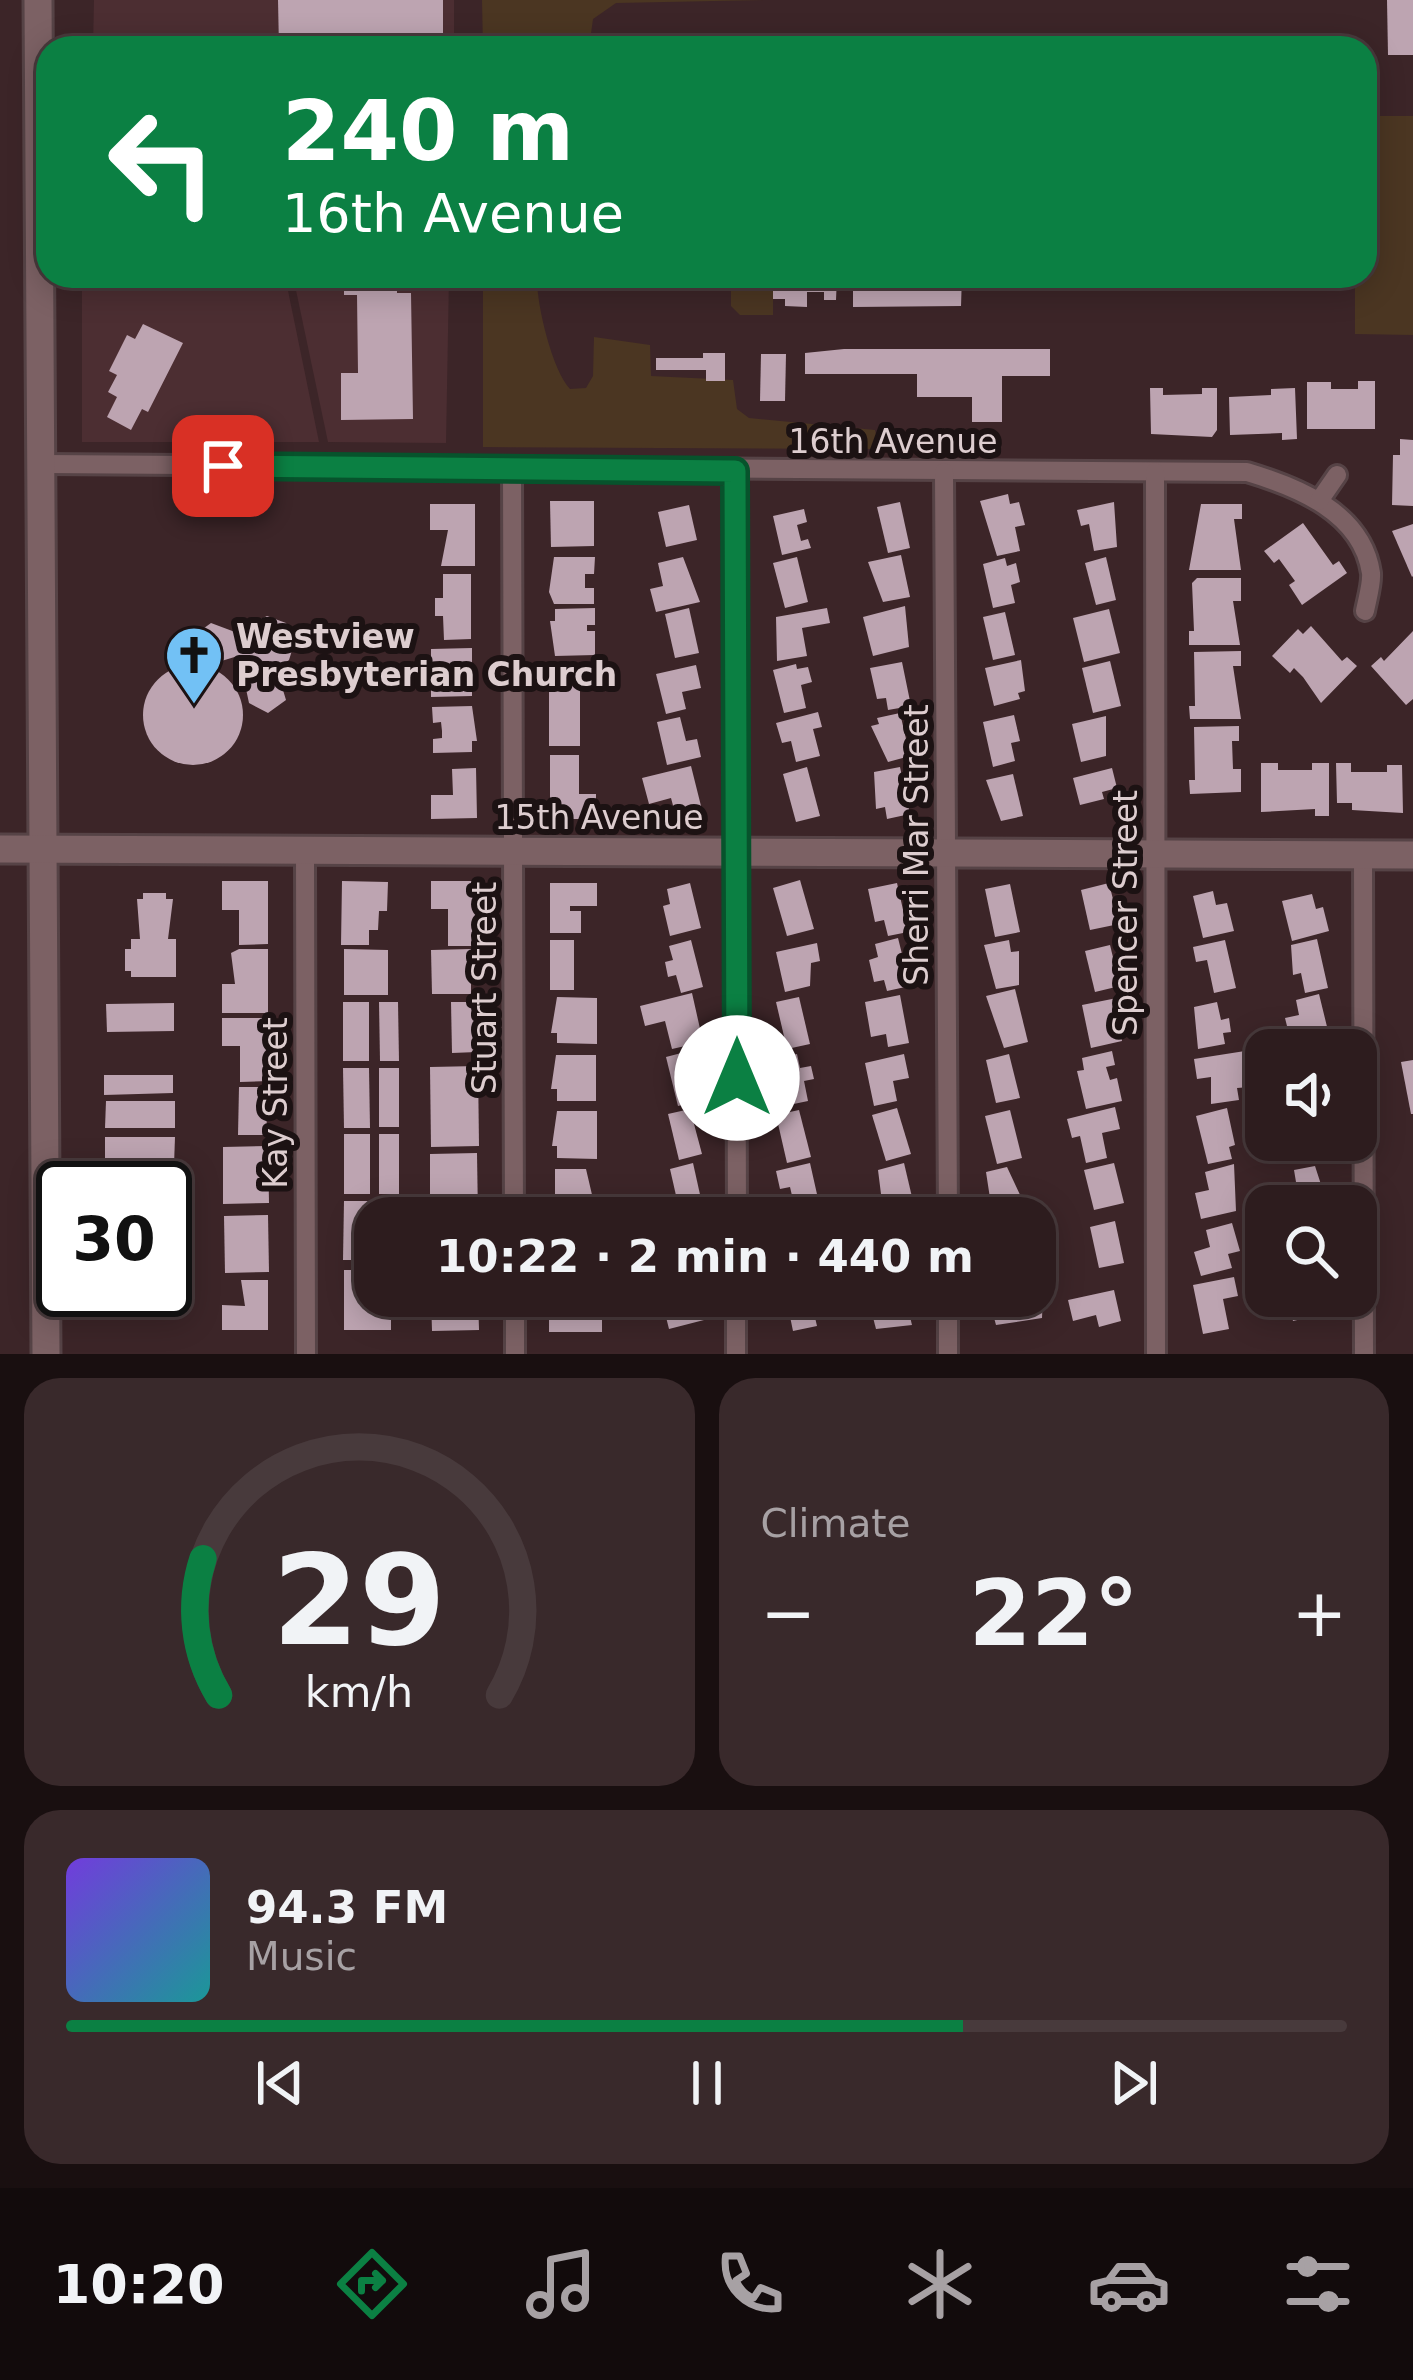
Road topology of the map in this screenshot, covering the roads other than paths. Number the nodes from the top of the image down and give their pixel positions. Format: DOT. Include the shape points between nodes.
graph roads {
  1 [pos="38,0"];
  2 [pos="38,36"];
  3 [pos="42,288"];
  4 [pos="44,464"];
  5 [pos="512,469"];
  6 [pos="735,471"];
  7 [pos="944,472"];
  8 [pos="1155,472"];
  9 [pos="1337,475"];
  10 [pos="1319,501"];
  11 [pos="1365,611"];
  12 [pos="0,849"];
  13 [pos="45,850"];
  14 [pos="305,853"];
  15 [pos="514,853"];
  16 [pos="736,853"];
  17 [pos="1156,854"];
  18 [pos="946,855"];
  19 [pos="1363,855"];
  20 [pos="1413,855"];
  21 [pos="514,1197"];
  22 [pos="737,1197"];
  23 [pos="948,1197"];
  24 [pos="514,1317"];
  25 [pos="736,1317"];
  26 [pos="948,1317"];
  27 [pos="46,1354"];
  28 [pos="306,1354"];
  29 [pos="515,1354"];
  30 [pos="736,1354"];
  31 [pos="948,1354"];
  32 [pos="1156,1354"];
  33 [pos="1364,1354"];
  1 -- 2 [label="street"];
  3 -- 4 [label="street"];
  4 -- 5 [label="street, 16th Avenue"];
  4 -- 13 [label="street"];
  5 -- 6 [label="street, 16th Avenue"];
  5 -- 15 [label="street, Stuart Street"];
  6 -- 7 [label="street, 16th Avenue"];
  6 -- 16 [label="street"];
  7 -- 8 [label="street, 16th Avenue"];
  7 -- 18 [label="street, Sherri Mar Street"];
  8 -- 10 [label="street, 16th Avenue" via="1247,472"];
  8 -- 17 [label="street, Spencer Street"];
  9 -- 10 [label="street"];
  10 -- 11 [label="street, 16th Avenue" via="1350,529 1371,573"];
  12 -- 13 [label="street, 15th Avenue"];
  13 -- 14 [label="street, 15th Avenue"];
  13 -- 27 [label="street"];
  14 -- 15 [label="street, 15th Avenue"];
  14 -- 28 [label="street, Kay Street"];
  15 -- 16 [label="street, 15th Avenue"];
  15 -- 21 [label="street, Stuart Street"];
  16 -- 18 [label="street, 15th Avenue"];
  16 -- 22 [label="street"];
  17 -- 18 [label="street, 15th Avenue"];
  17 -- 19 [label="street, 15th Avenue"];
  17 -- 32 [label="street, Spencer Street"];
  18 -- 23 [label="street, Sherri Mar Street"];
  19 -- 20 [label="street, 15th Avenue"];
  19 -- 33 [label="street"];
  24 -- 29 [label="street"];
  25 -- 30 [label="street"];
  26 -- 31 [label="street"];
}
